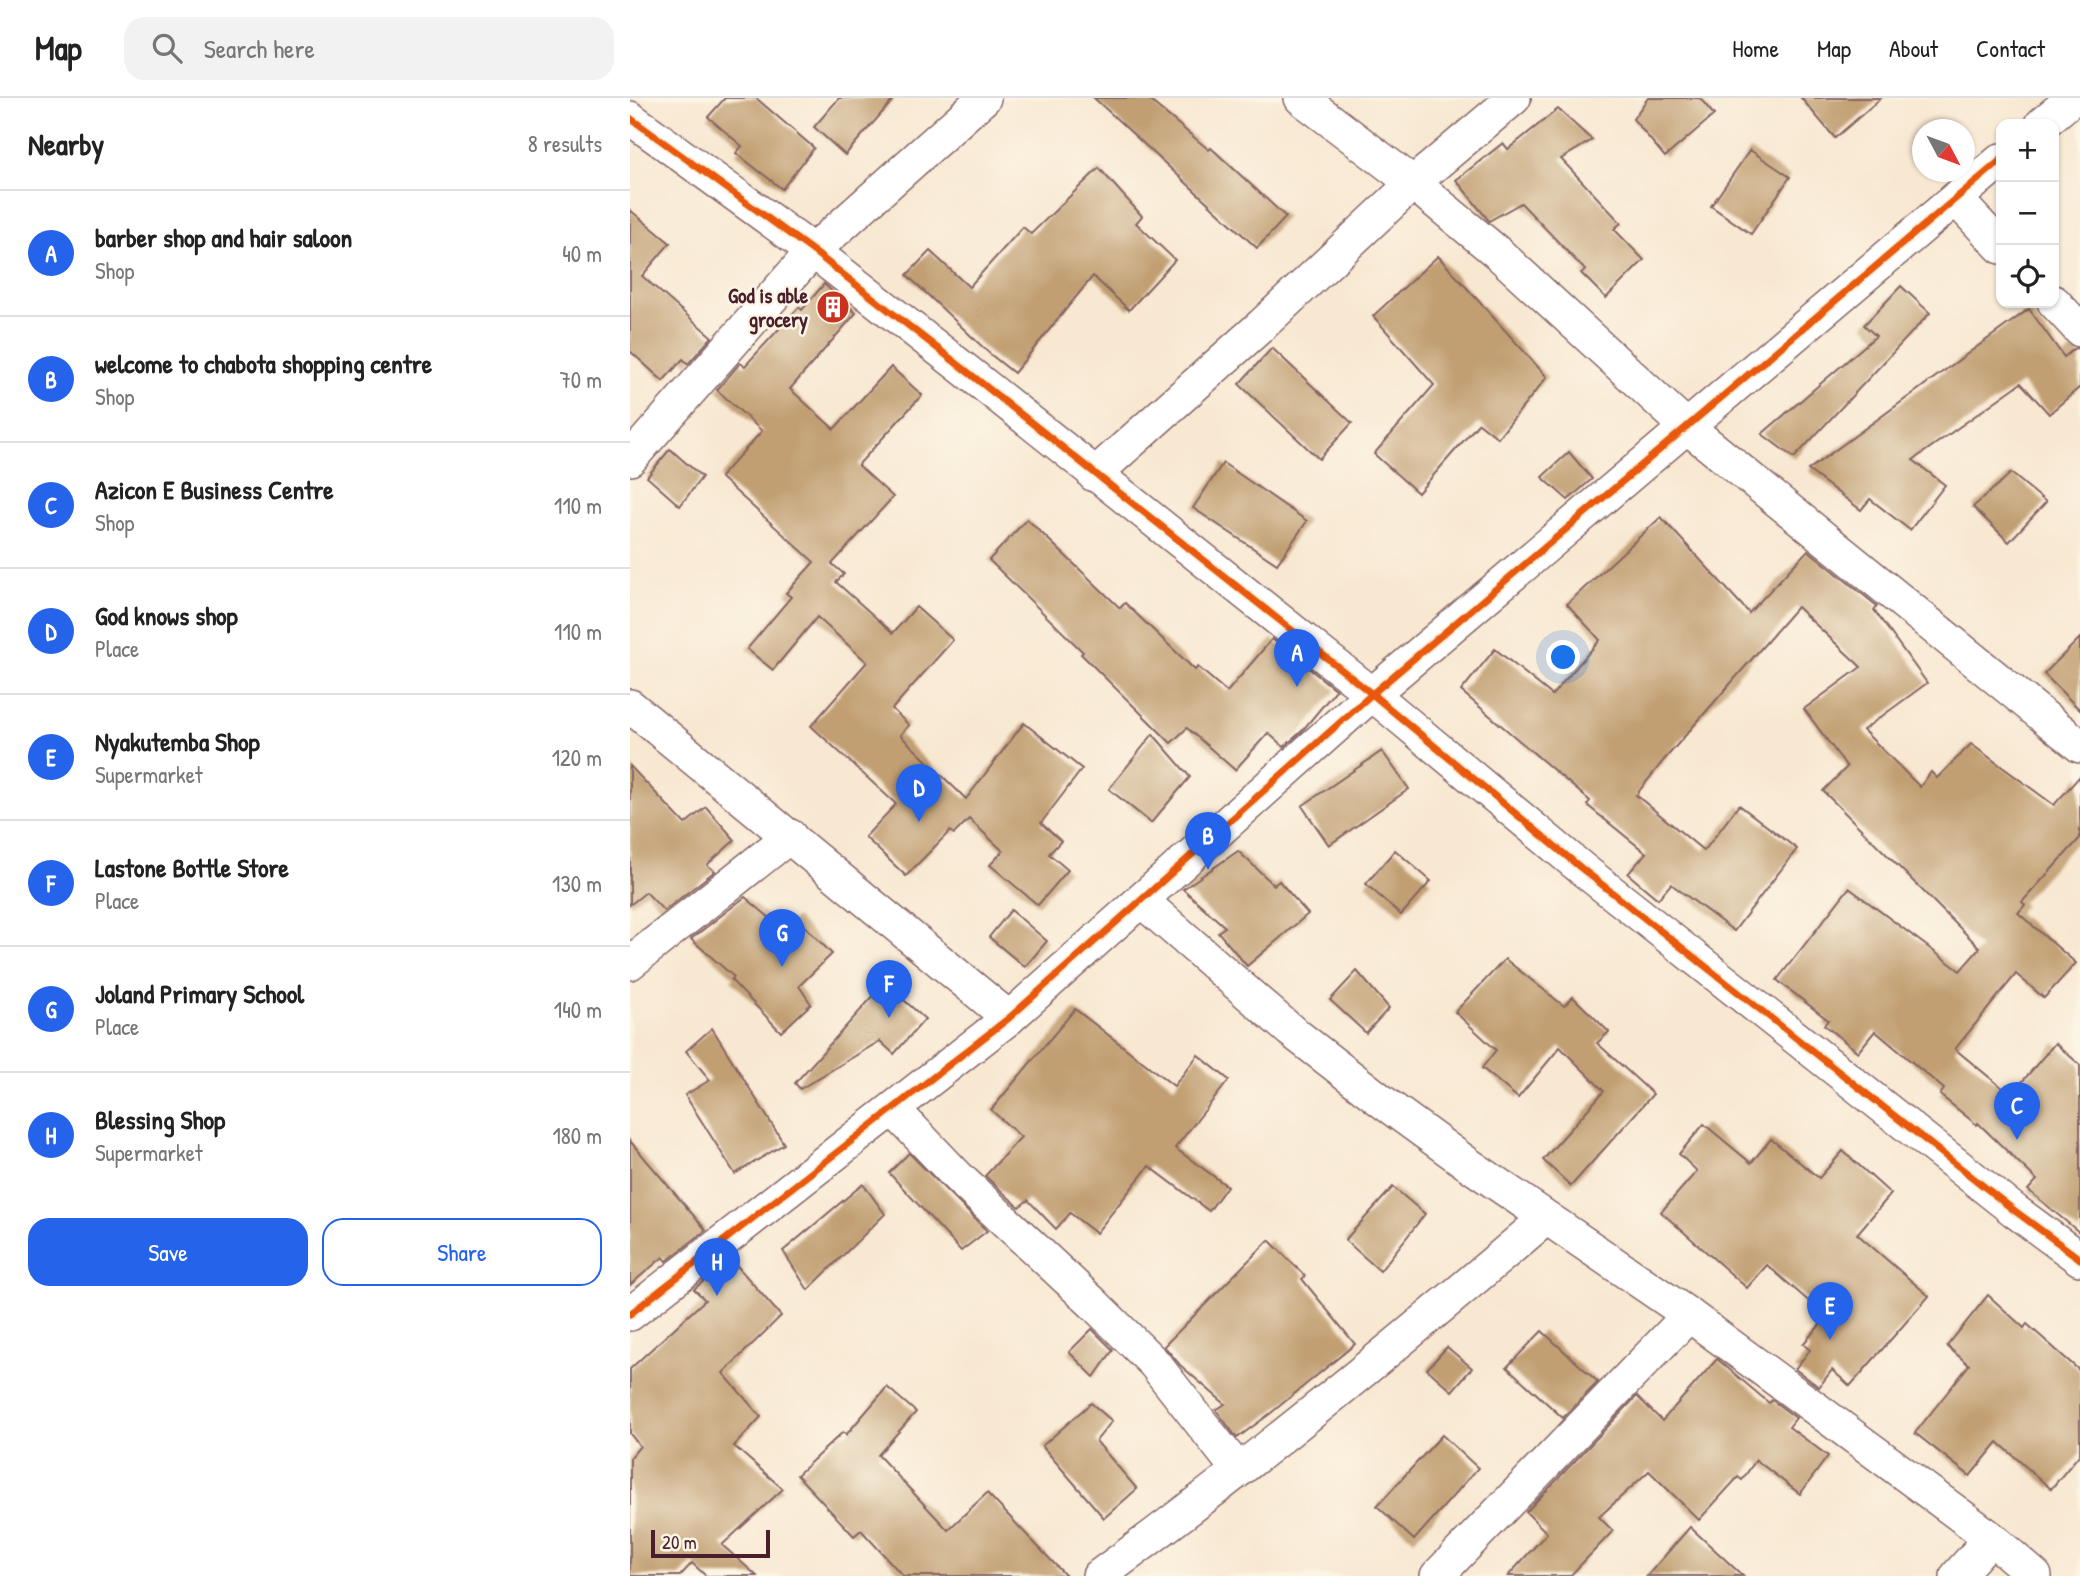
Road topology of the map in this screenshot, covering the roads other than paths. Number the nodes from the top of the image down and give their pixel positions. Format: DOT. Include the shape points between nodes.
graph roads {
  1 [pos="984,98"];
  2 [pos="1301,98"];
  3 [pos="1514,98"];
  4 [pos="2073,98"];
  5 [pos="630,118"];
  6 [pos="2048,119"];
  7 [pos="1996,164"];
  8 [pos="1413,183"];
  9 [pos="1956,199"];
  10 [pos="1999,245"];
  11 [pos="813,251"];
  12 [pos="2059,307"];
  13 [pos="2080,330"];
  14 [pos="1687,427"];
  15 [pos="630,459"];
  16 [pos="1094,475"];
  17 [pos="1371,694"];
  18 [pos="630,706"];
  19 [pos="2080,746"];
  20 [pos="790,836"];
  21 [pos="1142,901"];
  22 [pos="630,963"];
  23 [pos="1009,1018"];
  24 [pos="893,1110"];
  25 [pos="1546,1218"];
  26 [pos="2080,1259"];
  27 [pos="630,1314"];
  28 [pos="1689,1315"];
  29 [pos="1238,1470"];
  30 [pos="1991,1538"];
  31 [pos="1099,1576"];
  32 [pos="1437,1576"];
  33 [pos="1957,1576"];
  34 [pos="2035,1576"];
  1 -- 11 [label="street"];
  2 -- 8 [label="street"];
  3 -- 8 [label="street"];
  4 -- 6 [label="street"];
  5 -- 11 [label="street"];
  7 -- 9 [label="street"];
  8 -- 14 [label="street" via="1499,254"];
  8 -- 16 [label="street"];
  9 -- 10 [label="street"];
  9 -- 14 [label="street"];
  11 -- 15 [label="street"];
  11 -- 16 [label="street"];
  12 -- 13 [label="street"];
  14 -- 17 [label="street"];
  14 -- 19 [label="street"];
  16 -- 17 [label="street"];
  17 -- 21 [label="street"];
  17 -- 26 [label="street" via="1581,868"];
  18 -- 20 [label="street"];
  20 -- 22 [label="street"];
  20 -- 23 [label="street"];
  21 -- 23 [label="street"];
  21 -- 25 [label="street" via="1290,1030"];
  23 -- 24 [label="street"];
  24 -- 27 [label="street"];
  24 -- 29 [label="street" via="1154,1363"];
  25 -- 28 [label="street"];
  25 -- 29 [label="street" via="1427,1320"];
  28 -- 30 [label="street"];
  28 -- 32 [label="street"];
  29 -- 31 [label="street"];
  30 -- 33 [label="street"];
  30 -- 34 [label="street"];
}
